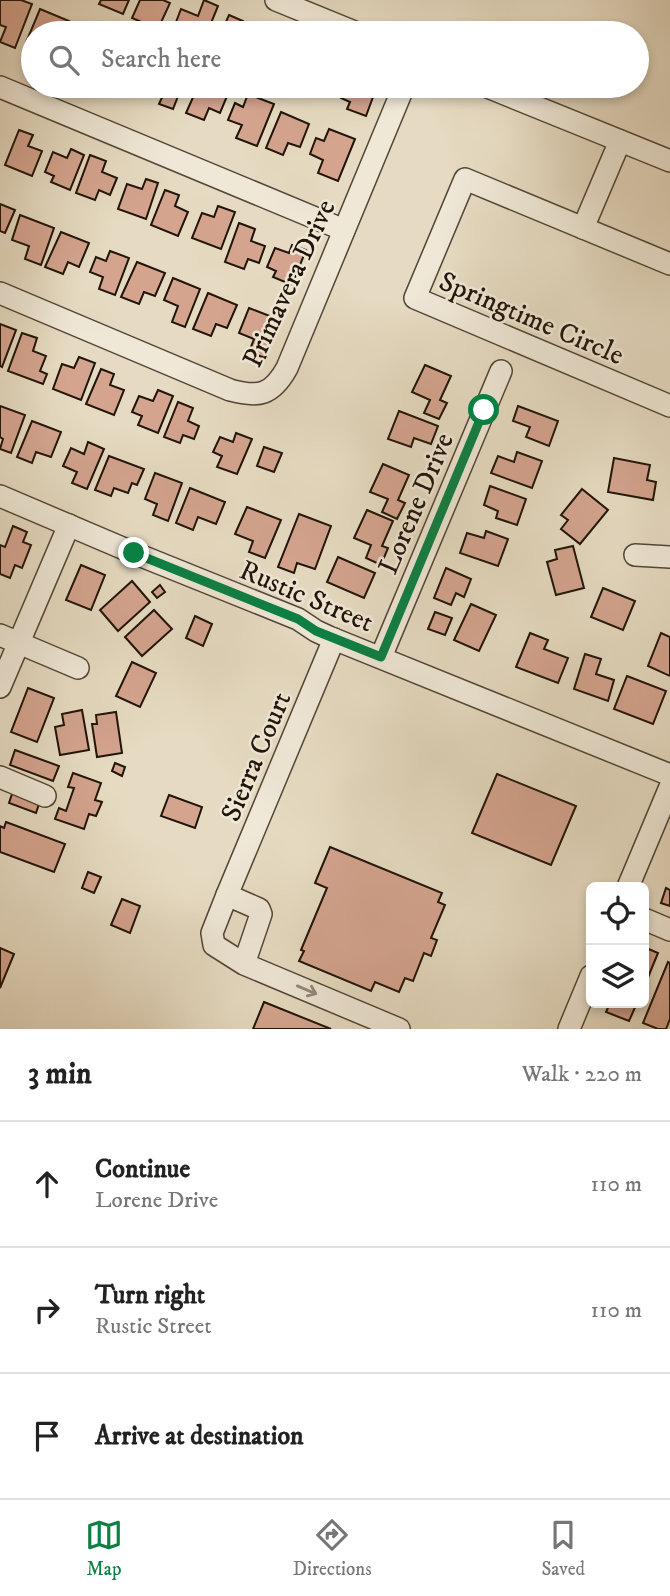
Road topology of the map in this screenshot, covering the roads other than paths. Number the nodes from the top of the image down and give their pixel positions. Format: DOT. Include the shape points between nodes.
graph roads {
  1 [pos="276,0"];
  2 [pos="328,21"];
  3 [pos="2,93"];
  4 [pos="399,98"];
  5 [pos="514,98"];
  6 [pos="620,141"];
  7 [pos="670,161"];
  8 [pos="583,228"];
  9 [pos="344,230"];
  10 [pos="670,264"];
  11 [pos="0,293"];
  12 [pos="501,371"];
  13 [pos="670,406"];
  14 [pos="0,496"];
  15 [pos="69,525"];
  16 [pos="635,555"];
  17 [pos="670,557"];
  18 [pos="9,639"];
  19 [pos="334,639"];
  20 [pos="381,657"];
  21 [pos="78,668"];
  22 [pos="0,687"];
  23 [pos="670,775"];
  24 [pos="0,777"];
  25 [pos="670,787"];
  26 [pos="45,796"];
  27 [pos="630,882"];
  28 [pos="227,895"];
  29 [pos="649,921"];
  30 [pos="670,930"];
  31 [pos="244,964"];
  32 [pos="586,988"];
  33 [pos="399,1029"];
  34 [pos="569,1029"];
  1 -- 2 [label="street"];
  3 -- 9 [label="street"];
  4 -- 9 [label="street, Primavera Drive"];
  5 -- 6 [label="street"];
  6 -- 7 [label="street"];
  6 -- 8 [label="street"];
  8 -- 10 [label="street, Springtime Circle"];
  8 -- 13 [label="street, Springtime Circle" via="465,179 415,298"];
  9 -- 11 [label="street, Primavera Drive" via="287,368 264,393 230,390"];
  12 -- 20 [label="street, Lorene Drive"];
  14 -- 15 [label="street, Rustic Street"];
  15 -- 18 [label="street"];
  15 -- 19 [label="street, Rustic Street" via="298,619"];
  16 -- 17 [label="street"];
  18 -- 21 [label="street"];
  18 -- 22 [label="street"];
  19 -- 20 [label="street, Rustic Street"];
  19 -- 28 [label="street, Sierra Court"];
  20 -- 23 [label="street, Rustic Street"];
  24 -- 26 [label="street"];
  25 -- 27 [label="street"];
  28 -- 31 [label="street, Sierra Court" via="211,940"];
  28 -- 31 [label="street" via="261,914"];
  29 -- 30 [label="street"];
  31 -- 33 [label="street, one-way"];
  32 -- 34 [label="street"];
}
